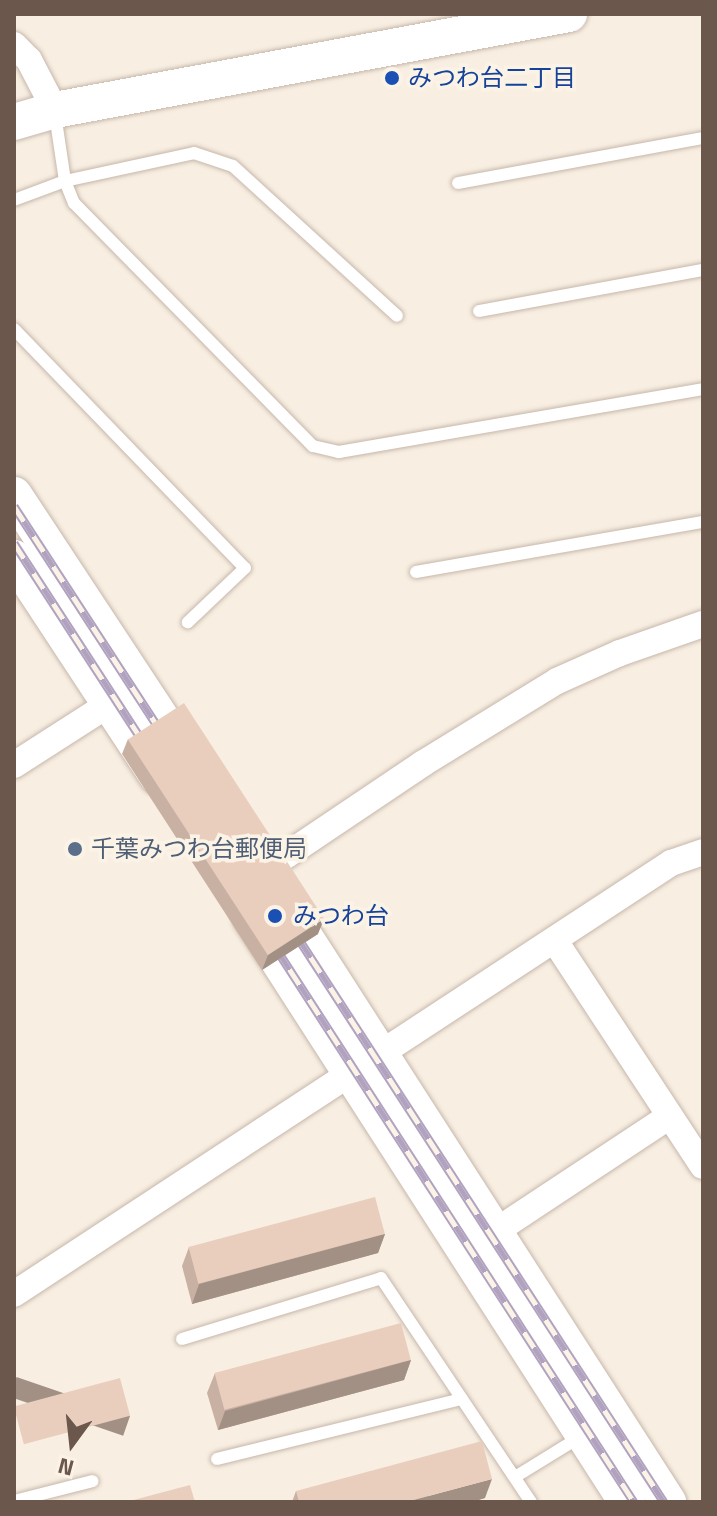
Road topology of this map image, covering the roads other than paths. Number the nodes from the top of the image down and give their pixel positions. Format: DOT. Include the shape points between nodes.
graph roads {
  1 [pos="569,14"];
  2 [pos="475,23"];
  3 [pos="14,45"];
  4 [pos="55,110"];
  5 [pos="14,122"];
  6 [pos="703,138"];
  7 [pos="65,181"];
  8 [pos="458,183"];
  9 [pos="14,200"];
  10 [pos="703,270"];
  11 [pos="479,311"];
  12 [pos="397,316"];
  13 [pos="14,329"];
  14 [pos="703,389"];
  15 [pos="14,495"];
  16 [pos="703,522"];
  17 [pos="14,558"];
  18 [pos="416,572"];
  19 [pos="188,622"];
  20 [pos="703,624"];
  21 [pos="109,704"];
  22 [pos="18,754"];
  23 [pos="201,779"];
  24 [pos="179,809"];
  25 [pos="703,852"];
  26 [pos="254,858"];
  27 [pos="231,888"];
  28 [pos="555,941"];
  29 [pos="365,1064"];
  30 [pos="670,1116"];
  31 [pos="703,1166"];
  32 [pos="493,1233"];
  33 [pos="14,1294"];
  34 [pos="182,1339"];
  35 [pos="462,1399"];
  36 [pos="583,1435"];
  37 [pos="217,1459"];
  38 [pos="515,1477"];
  39 [pos="93,1481"];
  40 [pos="14,1501"];
  41 [pos="531,1502"];
  42 [pos="627,1502"];
  43 [pos="668,1502"];
  1 -- 2 [label="street"];
  2 -- 4 [label="street"];
  3 -- 4 [label="street" via="29,60"];
  4 -- 5 [label="street"];
  4 -- 7 [label="lane"];
  6 -- 8 [label="lane"];
  7 -- 9 [label="lane"];
  7 -- 12 [label="lane" via="194,153 233,166"];
  7 -- 14 [label="lane" via="74,203 313,446 339,452"];
  10 -- 11 [label="lane"];
  13 -- 19 [label="lane" via="245,568"];
  15 -- 23 [label="street"];
  16 -- 18 [label="lane"];
  17 -- 21 [label="street"];
  20 -- 26 [label="street" via="557,681"];
  21 -- 22 [label="street"];
  21 -- 24 [label="street"];
  25 -- 28 [label="street" via="671,863"];
  26 -- 29 [label="street"];
  27 -- 29 [label="street"];
  28 -- 29 [label="street"];
  28 -- 30 [label="street"];
  29 -- 32 [label="street"];
  29 -- 33 [label="street"];
  29 -- 36 [label="street"];
  30 -- 31 [label="street"];
  30 -- 32 [label="street"];
  32 -- 43 [label="street"];
  34 -- 35 [label="lane" via="381,1278"];
  35 -- 37 [label="lane"];
  35 -- 38 [label="lane"];
  36 -- 38 [label="lane"];
  36 -- 42 [label="street"];
  38 -- 41 [label="lane"];
  39 -- 40 [label="lane"];
}
